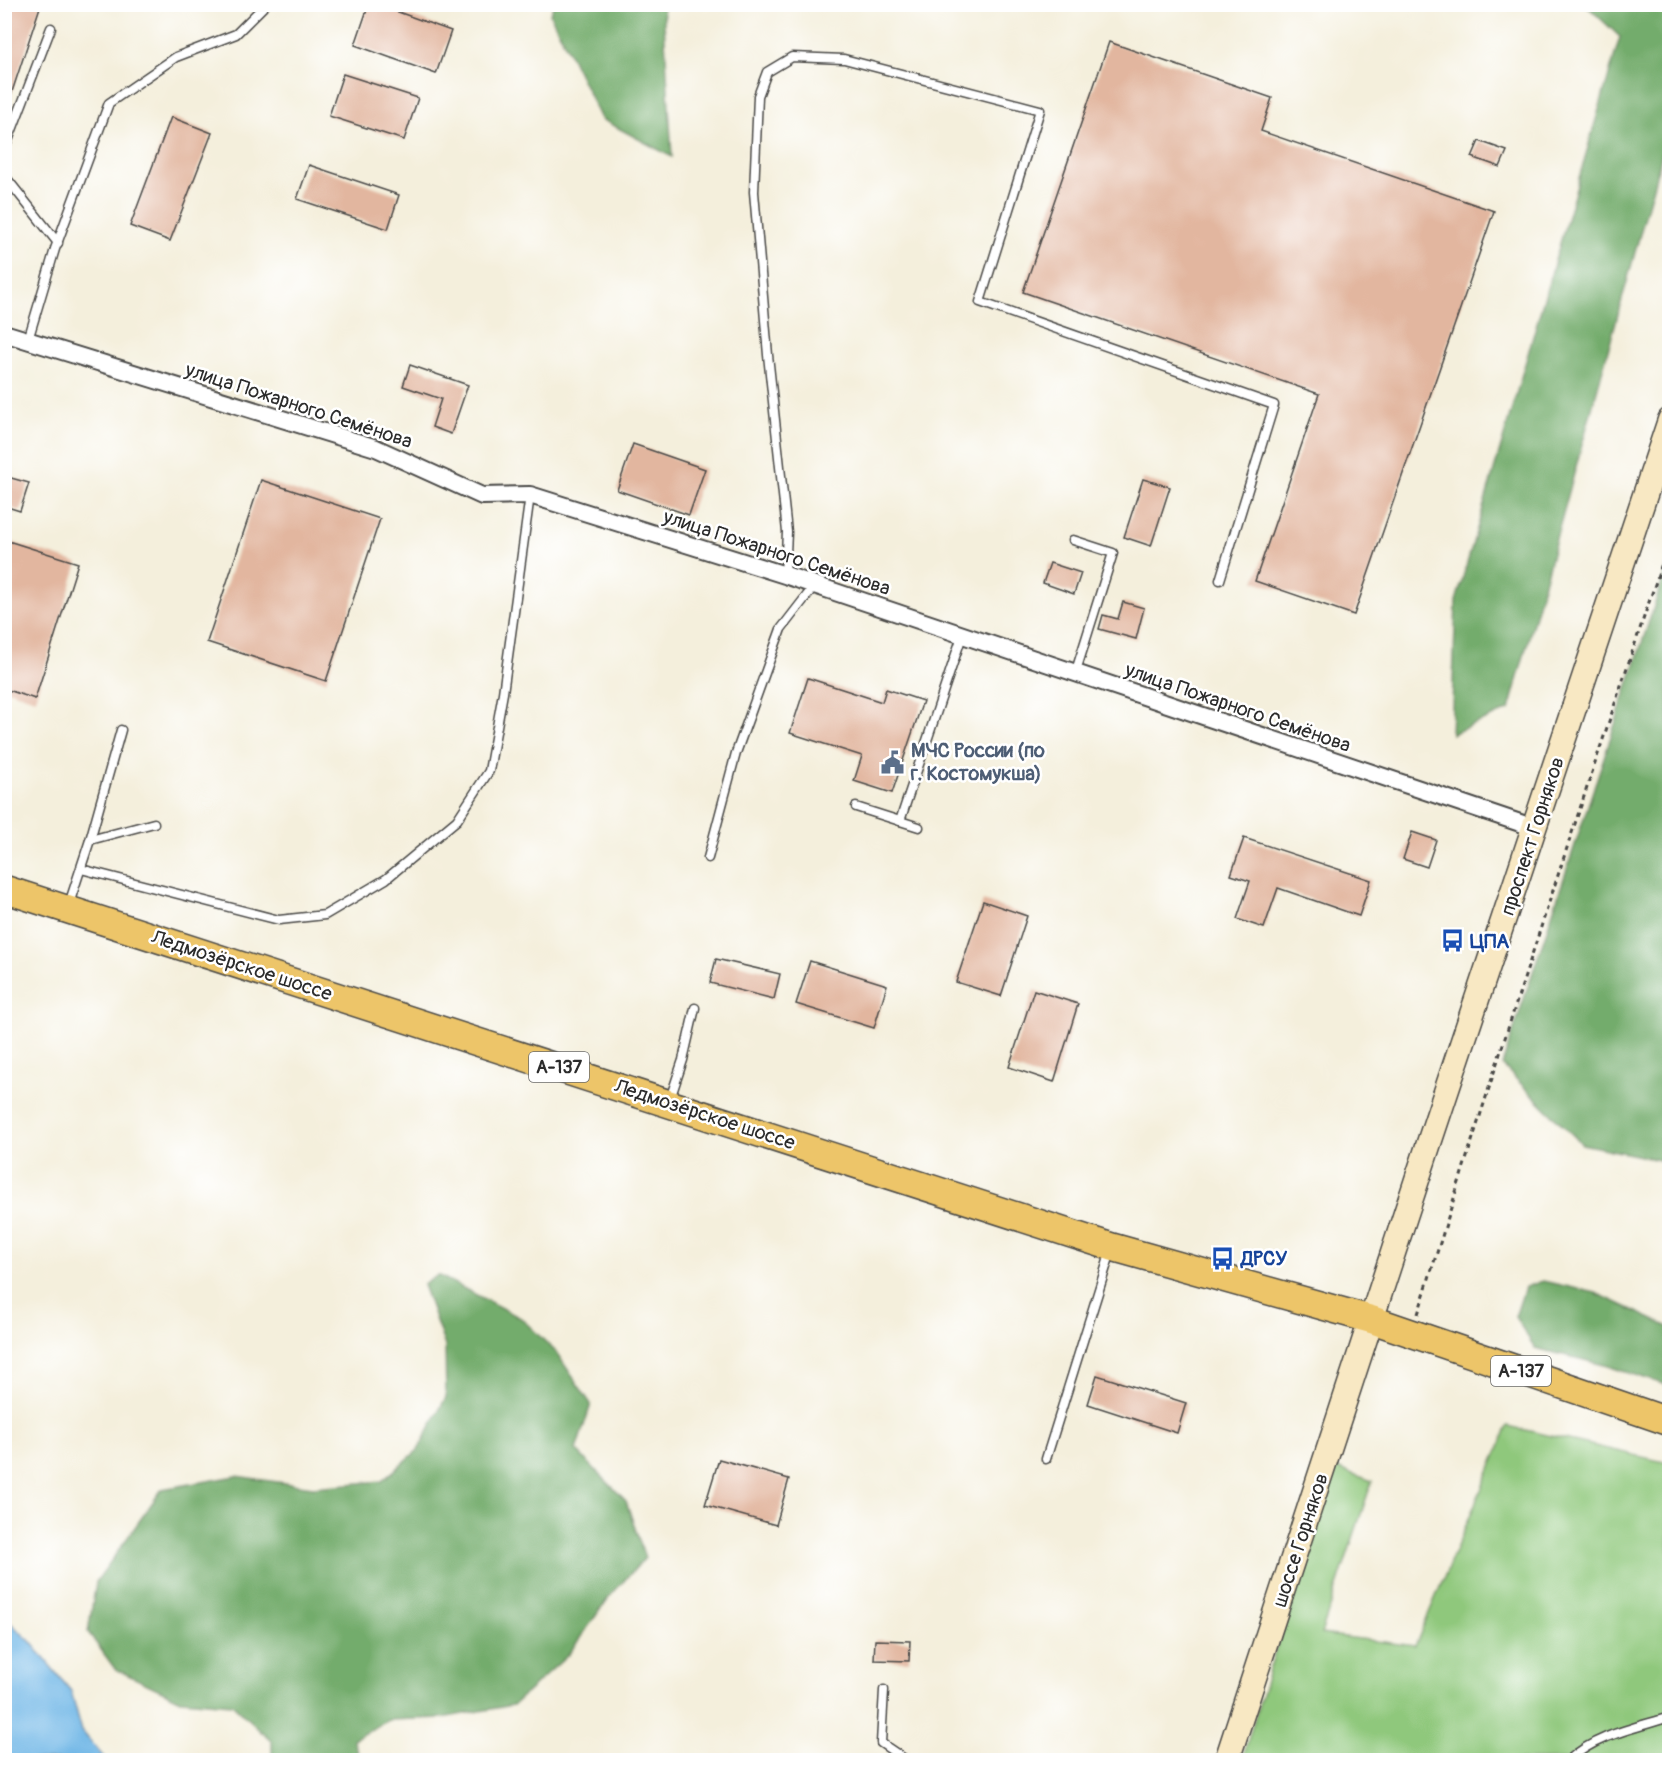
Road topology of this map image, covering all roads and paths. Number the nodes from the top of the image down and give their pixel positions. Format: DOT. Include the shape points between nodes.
graph roads {
  1 [pos="266,4"];
  2 [pos="51,28"];
  3 [pos="4,151"];
  4 [pos="4,175"];
  5 [pos="58,243"];
  6 [pos="4,333"];
  7 [pos="28,340"];
  8 [pos="1670,420"];
  9 [pos="530,495"];
  10 [pos="1073,540"];
  11 [pos="1670,540"];
  12 [pos="785,575"];
  13 [pos="1220,580"];
  14 [pos="815,585"];
  15 [pos="962,636"];
  16 [pos="1074,674"];
  17 [pos="121,730"];
  18 [pos="856,807"];
  19 [pos="900,821"];
  20 [pos="154,823"];
  21 [pos="919,827"];
  22 [pos="1535,828"];
  23 [pos="90,840"];
  24 [pos="708,858"];
  25 [pos="81,869"];
  26 [pos="4,889"];
  27 [pos="67,909"];
  28 [pos="695,1008"];
  29 [pos="669,1102"];
  30 [pos="1112,1246"];
  31 [pos="1373,1320"];
  32 [pos="1412,1333"];
  33 [pos="1670,1422"];
  34 [pos="1046,1459"];
  35 [pos="884,1690"];
  36 [pos="1670,1717"];
  37 [pos="906,1761"];
  38 [pos="1227,1761"];
  39 [pos="1569,1761"];
  1 -- 5 [label="lane" via="236,34 176,57 109,103"];
  2 -- 3 [label="lane"];
  4 -- 5 [label="lane"];
  5 -- 7 [label="lane"];
  6 -- 7 [label="street, улица Пожарного Семёнова"];
  7 -- 9 [label="street, улица Пожарного Семёнова" via="376,448 482,496"];
  8 -- 22 [label="main road, проспект Горняков"];
  9 -- 12 [label="street, улица Пожарного Семёнова"];
  9 -- 25 [label="lane" via="489,771 457,820 386,879 325,915 279,920"];
  10 -- 16 [label="lane" via="1113,553"];
  11 -- 32 [label="path" via="1490,1082"];
  12 -- 13 [label="lane" via="787,532 754,192 758,96 767,72 792,57 844,58 1040,110 980,302 1274,405"];
  12 -- 14 [label="street, улица Пожарного Семёнова"];
  14 -- 15 [label="street, улица Пожарного Семёнова"];
  14 -- 24 [label="lane" via="781,629 736,753"];
  15 -- 16 [label="street, улица Пожарного Семёнова"];
  15 -- 19 [label="lane"];
  16 -- 22 [label="street, улица Пожарного Семёнова"];
  17 -- 23 [label="lane"];
  18 -- 19 [label="lane"];
  19 -- 21 [label="lane"];
  20 -- 23 [label="lane"];
  22 -- 31 [label="main road, проспект Горняков"];
  23 -- 25 [label="lane"];
  25 -- 27 [label="lane"];
  26 -- 27 [label="main road, Ледмозёрское шоссе / А-137"];
  27 -- 29 [label="main road, Ледмозёрское шоссе / А-137"];
  28 -- 29 [label="lane"];
  29 -- 30 [label="main road, Ледмозёрское шоссе / А-137"];
  30 -- 31 [label="main road, Ледмозёрское шоссе / А-137"];
  30 -- 34 [label="lane"];
  31 -- 32 [label="main road, А-137"];
  31 -- 38 [label="main road, шоссе Горняков"];
  32 -- 33 [label="main road, А-137"];
  35 -- 37 [label="lane" via="881,1743"];
  36 -- 39 [label="lane" via="1603,1738"];
}
